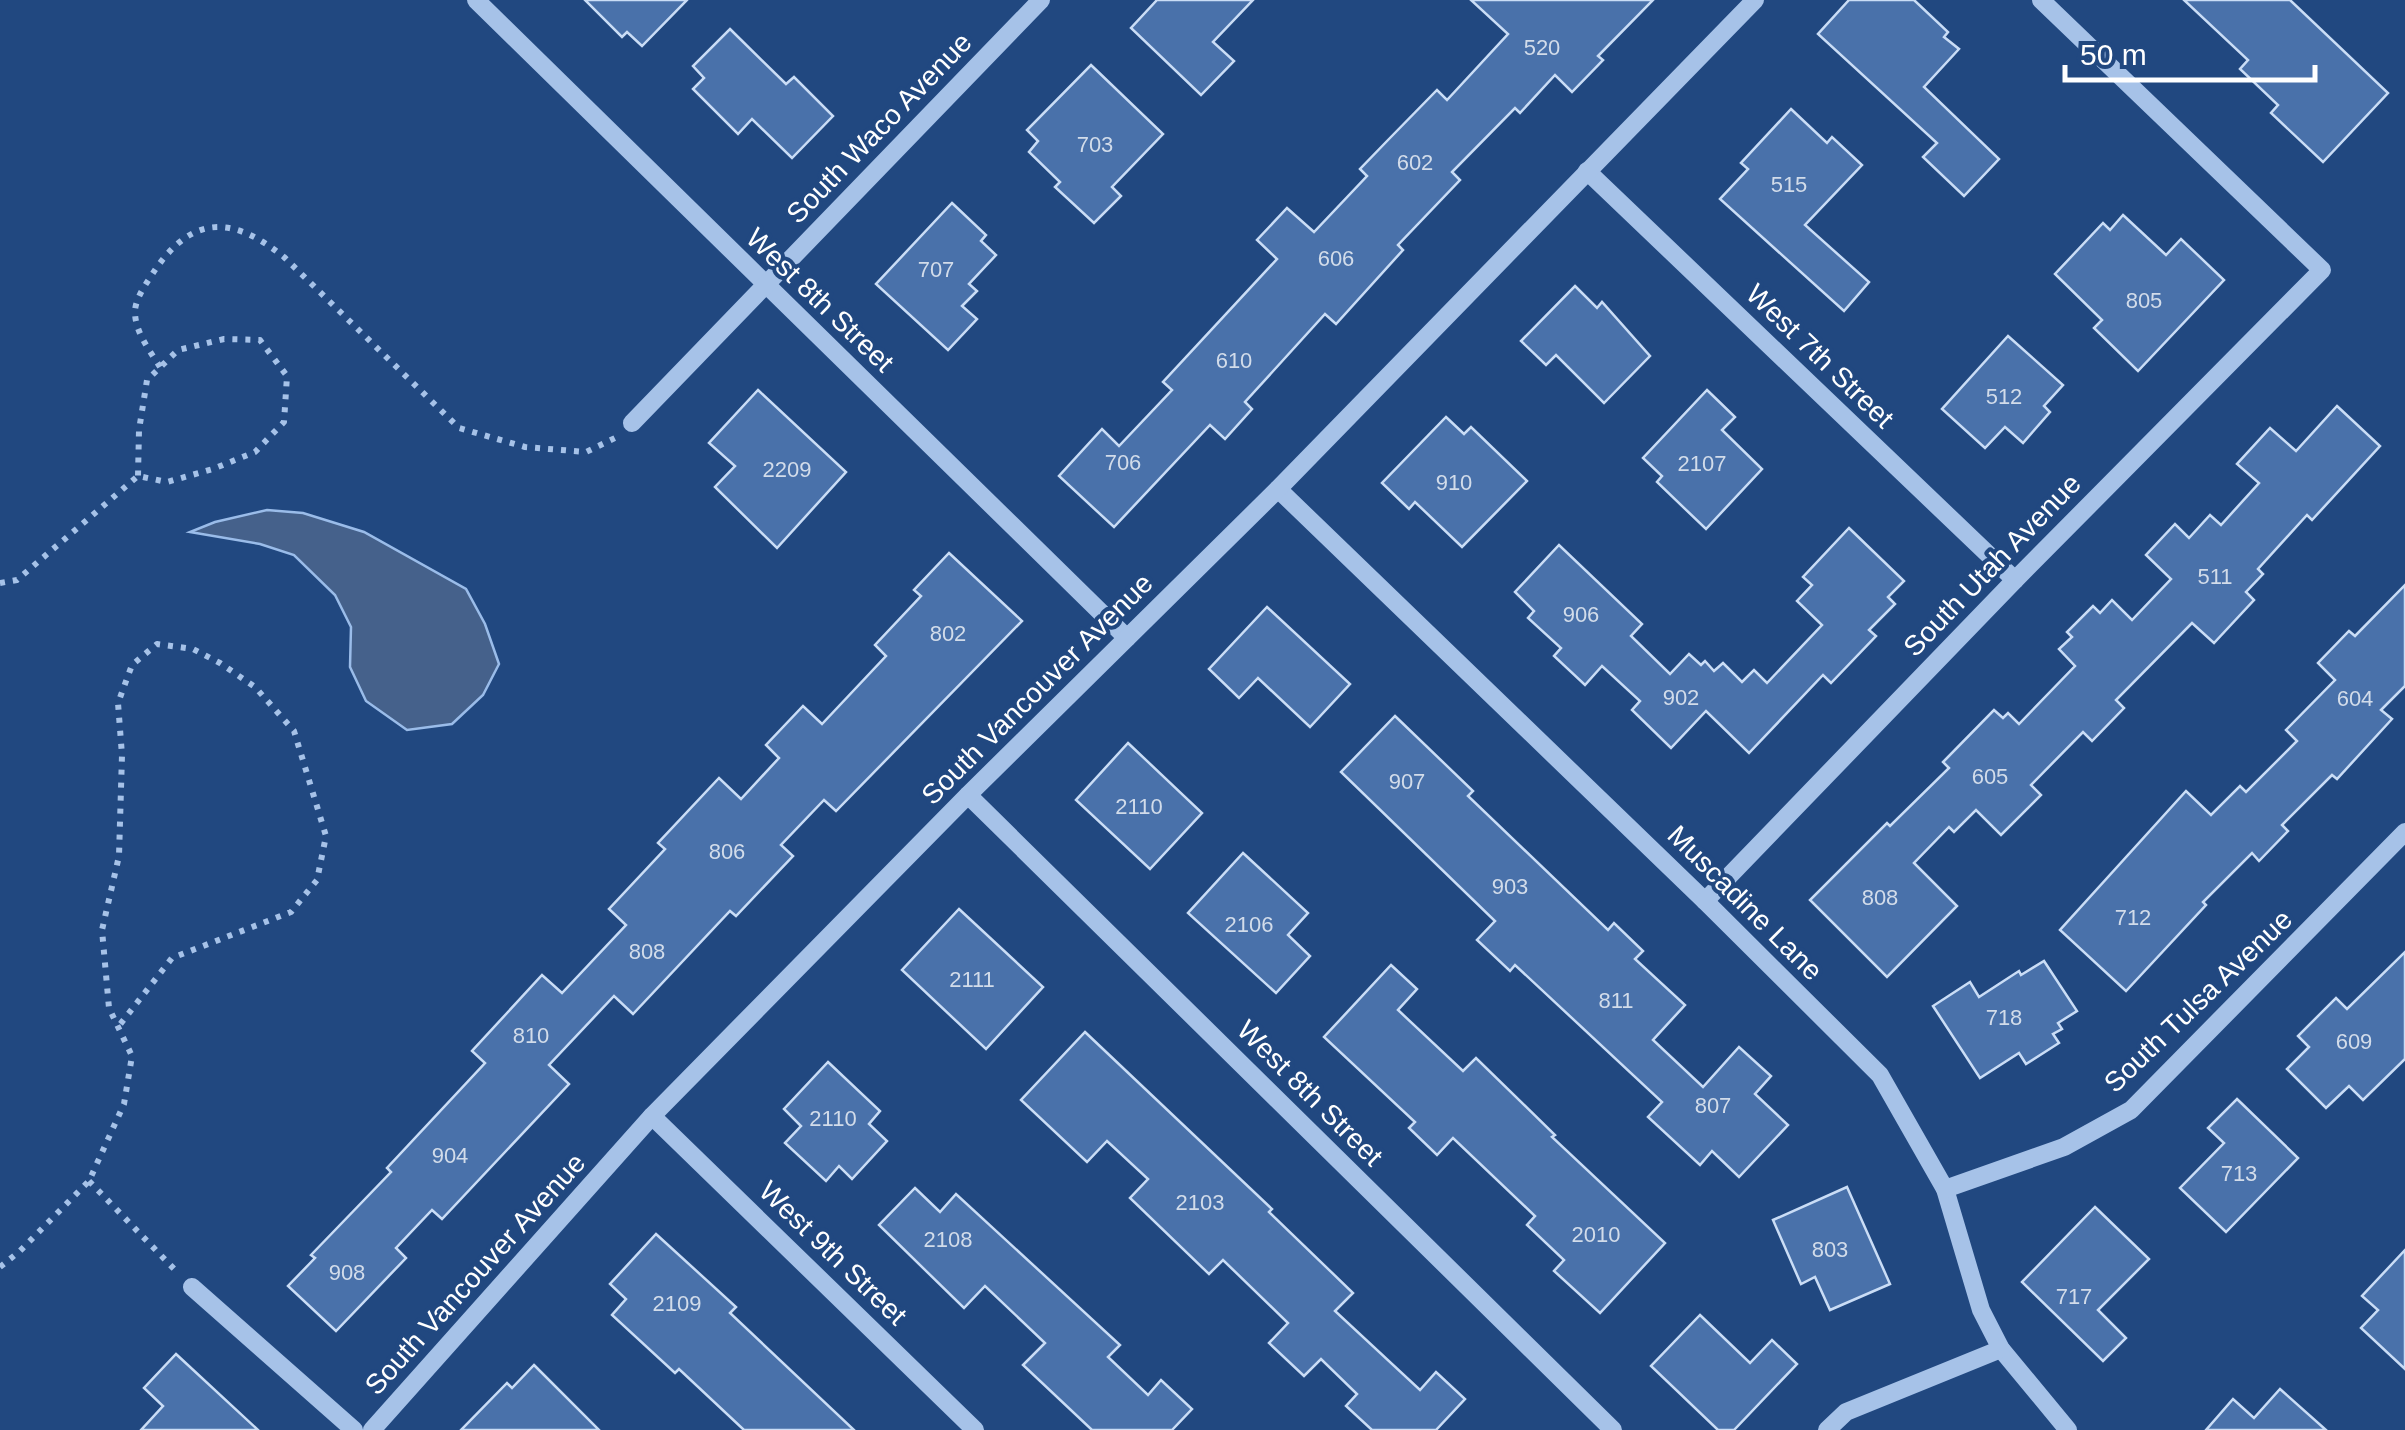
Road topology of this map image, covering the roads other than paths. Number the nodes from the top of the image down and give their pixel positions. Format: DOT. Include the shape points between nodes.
graph roads {
  1 [pos="476,0"];
  2 [pos="1040,0"];
  3 [pos="1755,0"];
  4 [pos="2041,0"];
  5 [pos="1587,171"];
  6 [pos="766,285"];
  7 [pos="632,422"];
  8 [pos="1278,488"];
  9 [pos="2015,580"];
  10 [pos="1127,638"];
  11 [pos="968,795"];
  12 [pos="2405,832"];
  13 [pos="1705,901"];
  14 [pos="652,1116"];
  15 [pos="1945,1189"];
  16 [pos="192,1287"];
  17 [pos="2001,1349"];
  18 [pos="354,1430"];
  19 [pos="372,1430"];
  20 [pos="975,1430"];
  21 [pos="1612,1430"];
  22 [pos="1827,1430"];
  23 [pos="2068,1430"];
  1 -- 6 [label="street, West 8th Street"];
  2 -- 6 [label="street, South Waco Avenue"];
  3 -- 5 [label="street, South Vancouver Avenue"];
  4 -- 9 [label="street, South Utah Avenue" via="2322,270"];
  5 -- 8 [label="street, South Vancouver Avenue"];
  5 -- 9 [label="street, West 7th Street"];
  6 -- 7 [label="street, South Waco Avenue"];
  6 -- 10 [label="street, West 8th Street"];
  8 -- 10 [label="street, South Vancouver Avenue"];
  8 -- 13 [label="street, Muscadine Lane"];
  9 -- 13 [label="street, South Utah Avenue"];
  10 -- 11 [label="street, South Vancouver Avenue"];
  11 -- 14 [label="street, South Vancouver Avenue"];
  11 -- 21 [label="street, West 8th Street"];
  12 -- 15 [label="street, South Tulsa Avenue" via="2131,1110 2064,1147"];
  13 -- 15 [label="street, Muscadine Lane" via="1880,1075"];
  14 -- 19 [label="street, South Vancouver Avenue"];
  14 -- 20 [label="street, West 9th Street"];
  15 -- 17 [label="street, Muscadine Lane" via="1981,1310"];
  16 -- 18 [label="street"];
  17 -- 22 [label="street" via="1846,1412"];
  17 -- 23 [label="street, Muscadine Lane"];
}
